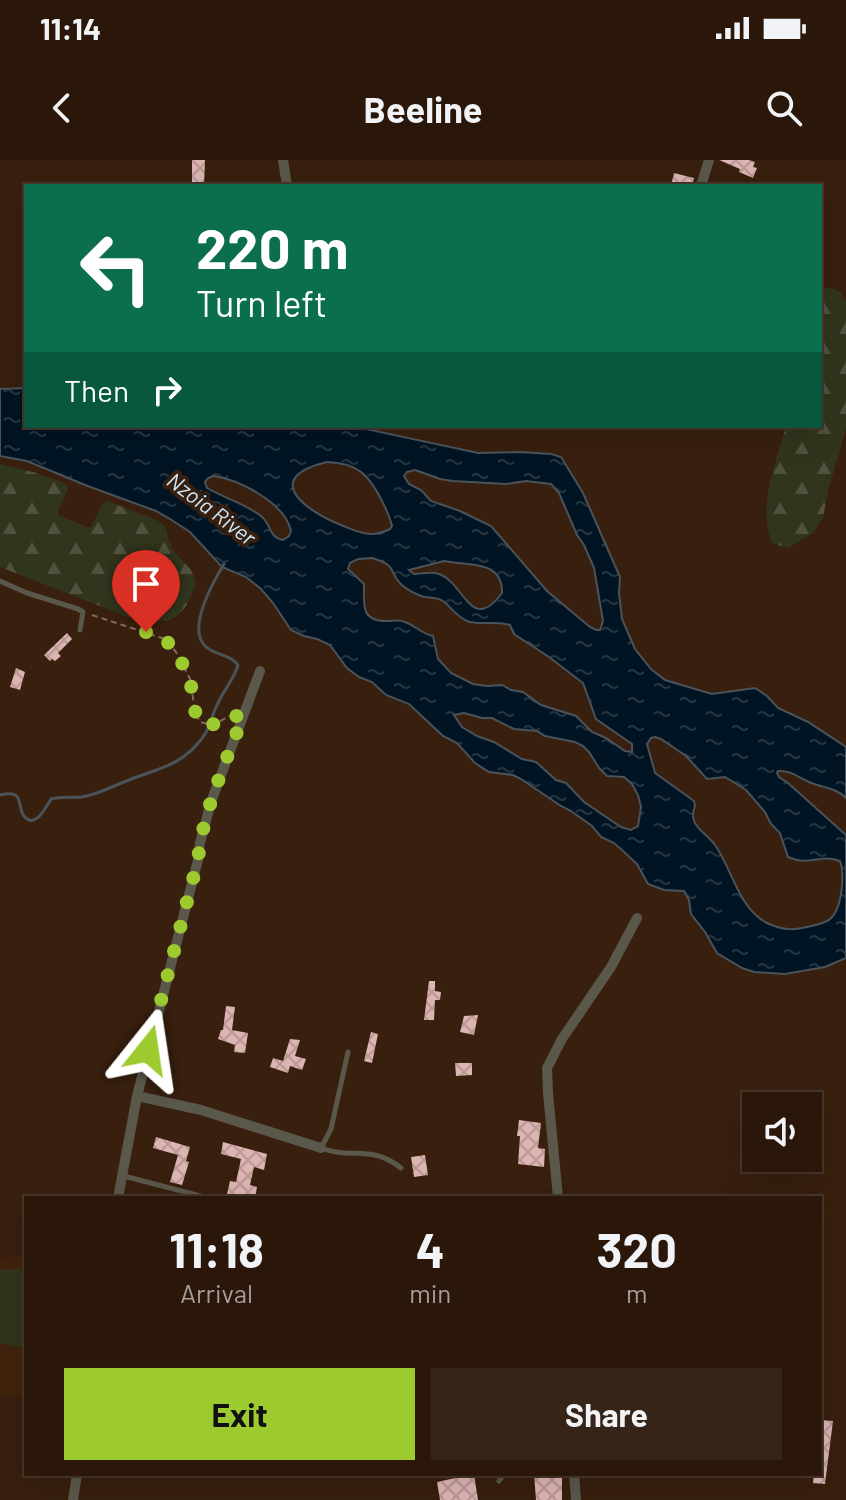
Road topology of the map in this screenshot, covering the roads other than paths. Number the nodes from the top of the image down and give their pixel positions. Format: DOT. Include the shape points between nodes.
graph roads {
  1 [pos="283,160"];
  2 [pos="709,160"];
  3 [pos="287,184"];
  4 [pos="702,184"];
  5 [pos="0,581"];
  6 [pos="80,630"];
  7 [pos="260,671"];
  8 [pos="637,918"];
  9 [pos="348,1052"];
  10 [pos="137,1096"];
  11 [pos="321,1148"];
  12 [pos="401,1168"];
  13 [pos="122,1175"];
  14 [pos="118,1196"];
  15 [pos="201,1196"];
  16 [pos="558,1196"];
  17 [pos="77,1476"];
  18 [pos="503,1476"];
  19 [pos="574,1476"];
  20 [pos="499,1481"];
  21 [pos="73,1500"];
  22 [pos="576,1500"];
  1 -- 3 [label="street"];
  2 -- 4 [label="street"];
  5 -- 6 [label="lane" via="83,612"];
  7 -- 10 [label="street" via="211,802"];
  8 -- 16 [label="street" via="547,1068"];
  9 -- 11 [label="lane" via="331,1129"];
  10 -- 11 [label="street"];
  10 -- 13 [label="street"];
  11 -- 12 [label="lane" via="380,1155"];
  13 -- 14 [label="street"];
  13 -- 15 [label="lane"];
  17 -- 21 [label="street"];
  18 -- 20 [label="lane"];
  19 -- 22 [label="street"];
}
